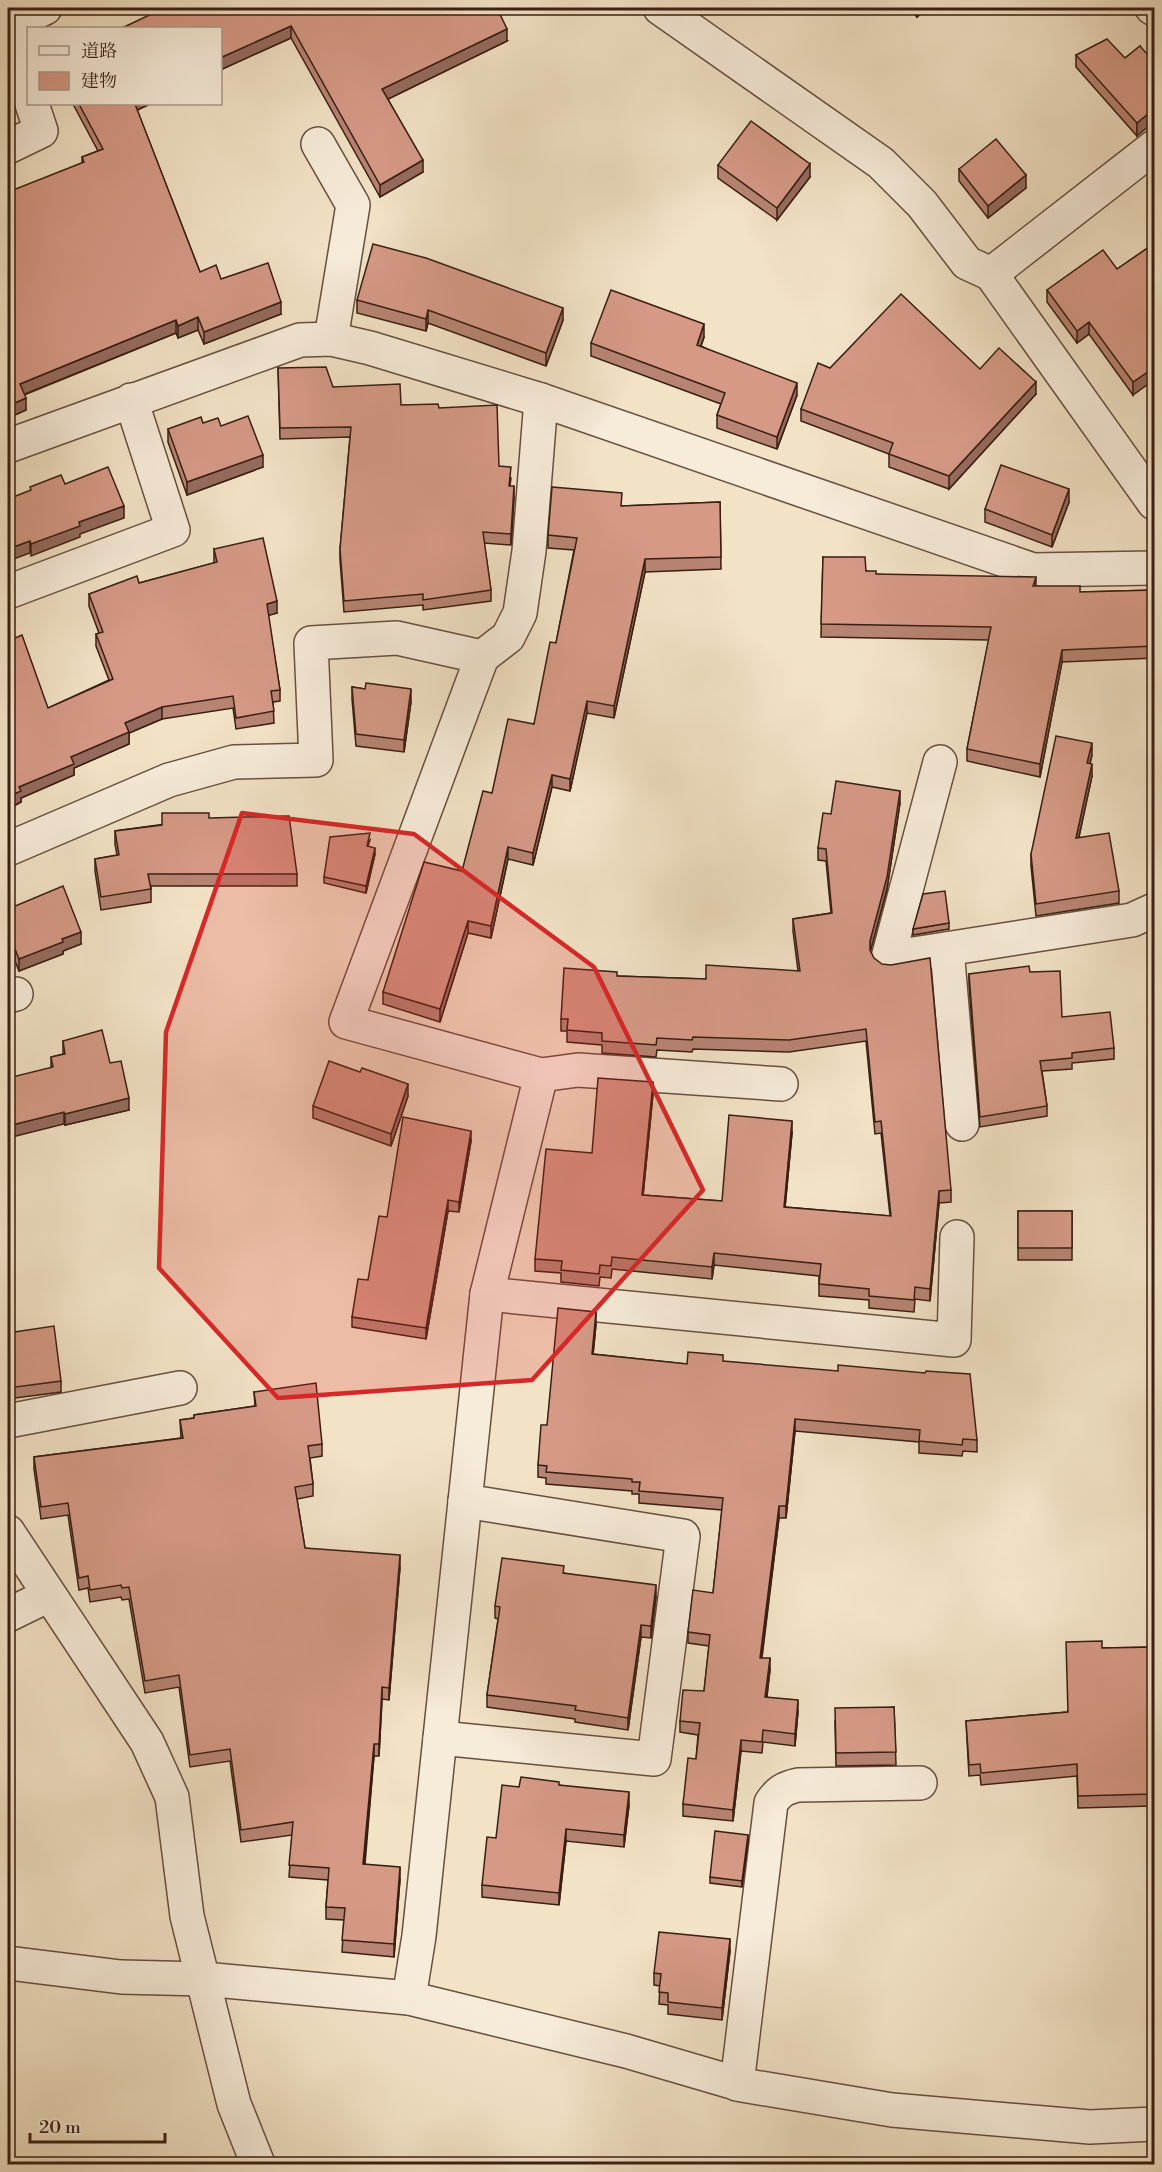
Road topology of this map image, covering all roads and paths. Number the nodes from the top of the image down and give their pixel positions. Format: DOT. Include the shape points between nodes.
graph roads {
  1 [pos="45,8"];
  2 [pos="660,8"];
  3 [pos="8,27"];
  4 [pos="27,91"];
  5 [pos="32,105"];
  6 [pos="318,144"];
  7 [pos="8,147"];
  8 [pos="1155,147"];
  9 [pos="991,274"];
  10 [pos="331,339"];
  11 [pos="131,400"];
  12 [pos="541,400"];
  13 [pos="8,446"];
  14 [pos="1155,503"];
  15 [pos="1155,568"];
  16 [pos="8,592"];
  17 [pos="482,657"];
  18 [pos="940,762"];
  19 [pos="8,849"];
  20 [pos="1155,910"];
  21 [pos="947,949"];
  22 [pos="541,1075"];
  23 [pos="781,1084"];
  24 [pos="962,1124"];
  25 [pos="957,1237"];
  26 [pos="487,1294"];
  27 [pos="180,1388"];
  28 [pos="8,1421"];
  29 [pos="465,1502"];
  30 [pos="8,1532"];
  31 [pos="49,1594"];
  32 [pos="8,1615"];
  33 [pos="440,1738"];
  34 [pos="920,1783"];
  35 [pos="8,1963"];
  36 [pos="204,1979"];
  37 [pos="409,1998"];
  38 [pos="737,2084"];
  39 [pos="1155,2124"];
  40 [pos="258,2164"];
  1 -- 3 [label="street"];
  2 -- 9 [label="street" via="881,164 922,204 967,263"];
  3 -- 4 [label="street"];
  5 -- 7 [label="street" via="40,131"];
  6 -- 10 [label="street" via="353,205"];
  8 -- 9 [label="street"];
  9 -- 14 [label="street"];
  10 -- 11 [label="street" via="300,340"];
  10 -- 12 [label="street"];
  11 -- 13 [label="street"];
  11 -- 16 [label="street" via="173,530"];
  12 -- 15 [label="street" via="1033,570"];
  12 -- 17 [label="street" via="520,613 508,637"];
  17 -- 19 [label="street" via="398,638 311,643 316,760 234,762 169,780"];
  17 -- 22 [label="street" via="346,1022"];
  18 -- 21 [label="street" via="888,958"];
  20 -- 21 [label="street" via="1132,921"];
  21 -- 24 [label="street"];
  22 -- 23 [label="street" via="578,1070"];
  22 -- 26 [label="street"];
  25 -- 26 [label="street" via="954,1340"];
  26 -- 29 [label="street"];
  27 -- 28 [label="street"];
  29 -- 33 [label="street"];
  29 -- 33 [label="street" via="683,1536 654,1759"];
  30 -- 31 [label="street"];
  31 -- 32 [label="street"];
  31 -- 36 [label="street" via="147,1742 172,1797 187,1916"];
  33 -- 37 [label="street"];
  34 -- 38 [label="street" via="798,1785 785,1788 771,1803"];
  35 -- 36 [label="street" via="121,1977"];
  36 -- 37 [label="street"];
  36 -- 40 [label="street" via="234,2104"];
  37 -- 38 [label="street" via="627,2051"];
  38 -- 39 [label="street" via="892,2110 1044,2125"];
}
